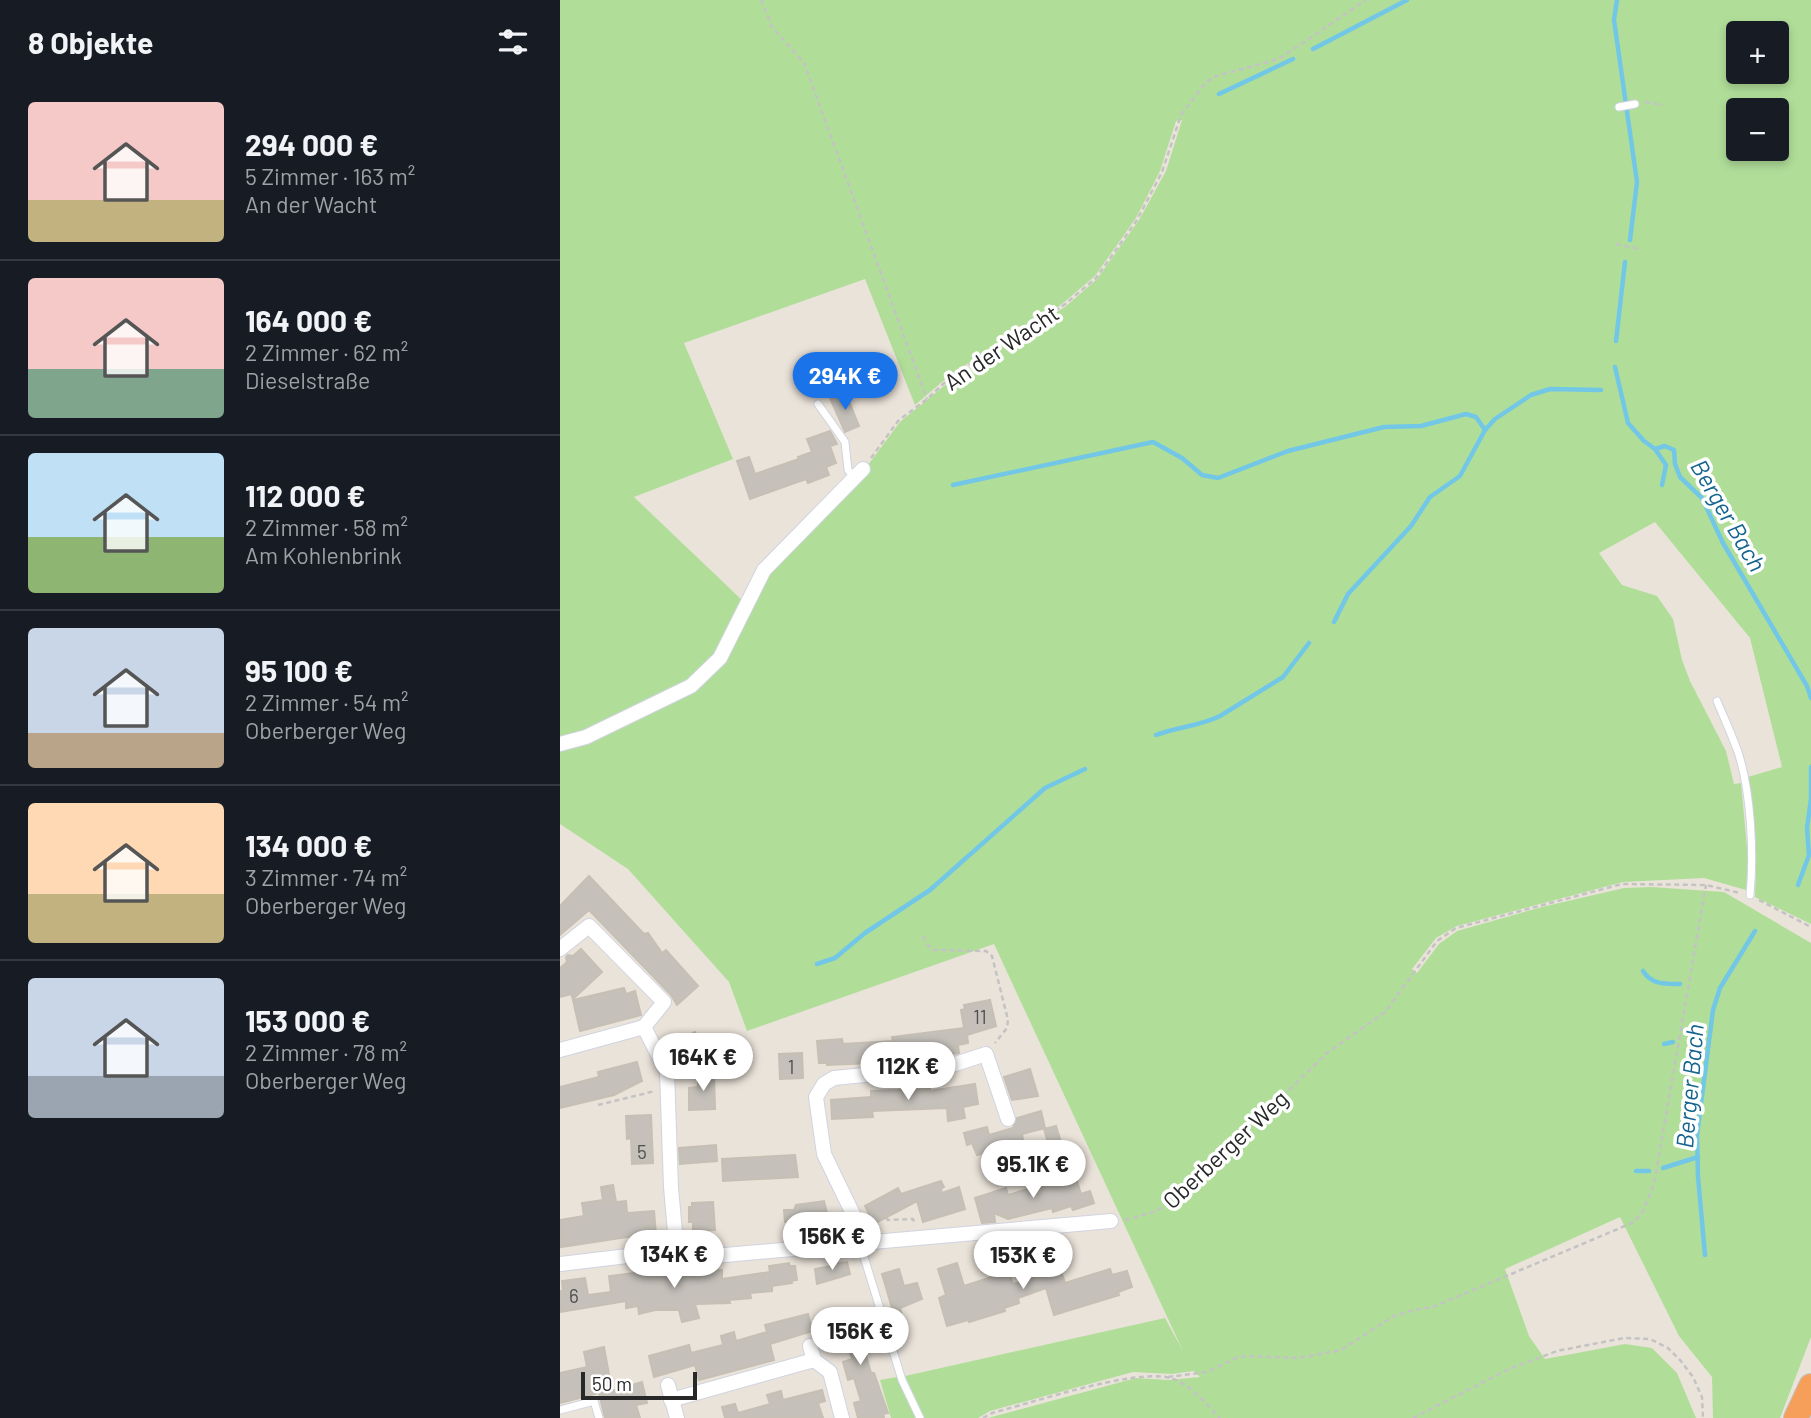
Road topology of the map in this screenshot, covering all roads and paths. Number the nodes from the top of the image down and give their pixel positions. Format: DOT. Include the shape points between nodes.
graph roads {
  1 [pos="761,0"];
  2 [pos="1366,0"];
  3 [pos="1635,104"];
  4 [pos="1663,105"];
  5 [pos="1619,107"];
  6 [pos="1616,244"];
  7 [pos="1639,249"];
  8 [pos="927,399"];
  9 [pos="818,404"];
  10 [pos="859,474"];
  11 [pos="1717,701"];
  12 [pos="560,744"];
  13 [pos="1706,885"];
  14 [pos="1750,895"];
  15 [pos="1811,927"];
  16 [pos="923,936"];
  17 [pos="560,949"];
  18 [pos="644,1027"];
  19 [pos="560,1050"];
  20 [pos="986,1054"];
  21 [pos="668,1087"];
  22 [pos="598,1105"];
  23 [pos="1007,1119"];
  24 [pos="1111,1221"];
  25 [pos="864,1243"];
  26 [pos="677,1255"];
  27 [pos="560,1264"];
  28 [pos="1168,1377"];
  29 [pos="667,1385"];
  30 [pos="1811,1386"];
  31 [pos="671,1400"];
  32 [pos="560,1410"];
  33 [pos="598,1418"];
  34 [pos="677,1418"];
  35 [pos="842,1418"];
  36 [pos="920,1418"];
  37 [pos="984,1418"];
  38 [pos="1220,1418"];
  39 [pos="1413,1418"];
  40 [pos="1703,1418"];
  41 [pos="1796,1418"];
  1 -- 8 [label="path" via="772,27 804,62"];
  2 -- 8 [label="path, An der Wacht" via="1279,59 1224,73 1203,86 1181,115 1163,172 1137,220 1096,278 1064,305 955,373"];
  3 -- 4 [label="path" via="1651,101"];
  3 -- 5 [label="lane"];
  6 -- 7 [label="path"];
  8 -- 10 [label="path, An der Wacht" via="898,421"];
  9 -- 10 [label="lane" via="845,442 848,470"];
  10 -- 12 [label="street" via="764,570 720,658 691,686 586,737"];
  11 -- 14 [label="lane" via="1744,782 1753,869"];
  13 -- 14 [label="path, Oberberger Weg"];
  13 -- 24 [label="path, Oberberger Weg" via="1622,884 1456,928 1437,941 1385,1012 1327,1053 1176,1196 1157,1211"];
  13 -- 28 [label="path" via="1654,1184 1642,1213 1632,1223 1433,1307 1392,1317 1341,1350 1299,1358 1245,1356 1207,1372"];
  14 -- 15 [label="path, Oberberger Weg"];
  16 -- 20 [label="path" via="933,950 986,951 992,956 1008,1020 1007,1028"];
  17 -- 18 [label="street" via="589,926 664,1002"];
  18 -- 19 [label="street"];
  18 -- 21 [label="street" via="667,1072"];
  20 -- 23 [label="street"];
  20 -- 25 [label="street" via="946,1067 834,1078 824,1084 816,1097 824,1154"];
  21 -- 22 [label="path"];
  21 -- 26 [label="street"];
  24 -- 25 [label="street"];
  25 -- 26 [label="street"];
  25 -- 36 [label="lane" via="902,1380"];
  26 -- 27 [label="street" via="644,1254"];
  28 -- 37 [label="path" via="1136,1376"];
  28 -- 38 [label="path" via="1183,1383"];
  29 -- 31 [label="street"];
  30 -- 41 [label="highway"];
  31 -- 34 [label="street"];
  31 -- 35 [label="street" via="812,1353 831,1373"];
  32 -- 33 [label="lane" via="594,1401"];
  39 -- 40 [label="path" via="1509,1368 1557,1351 1624,1338 1650,1339 1681,1360 1702,1397"];
}
